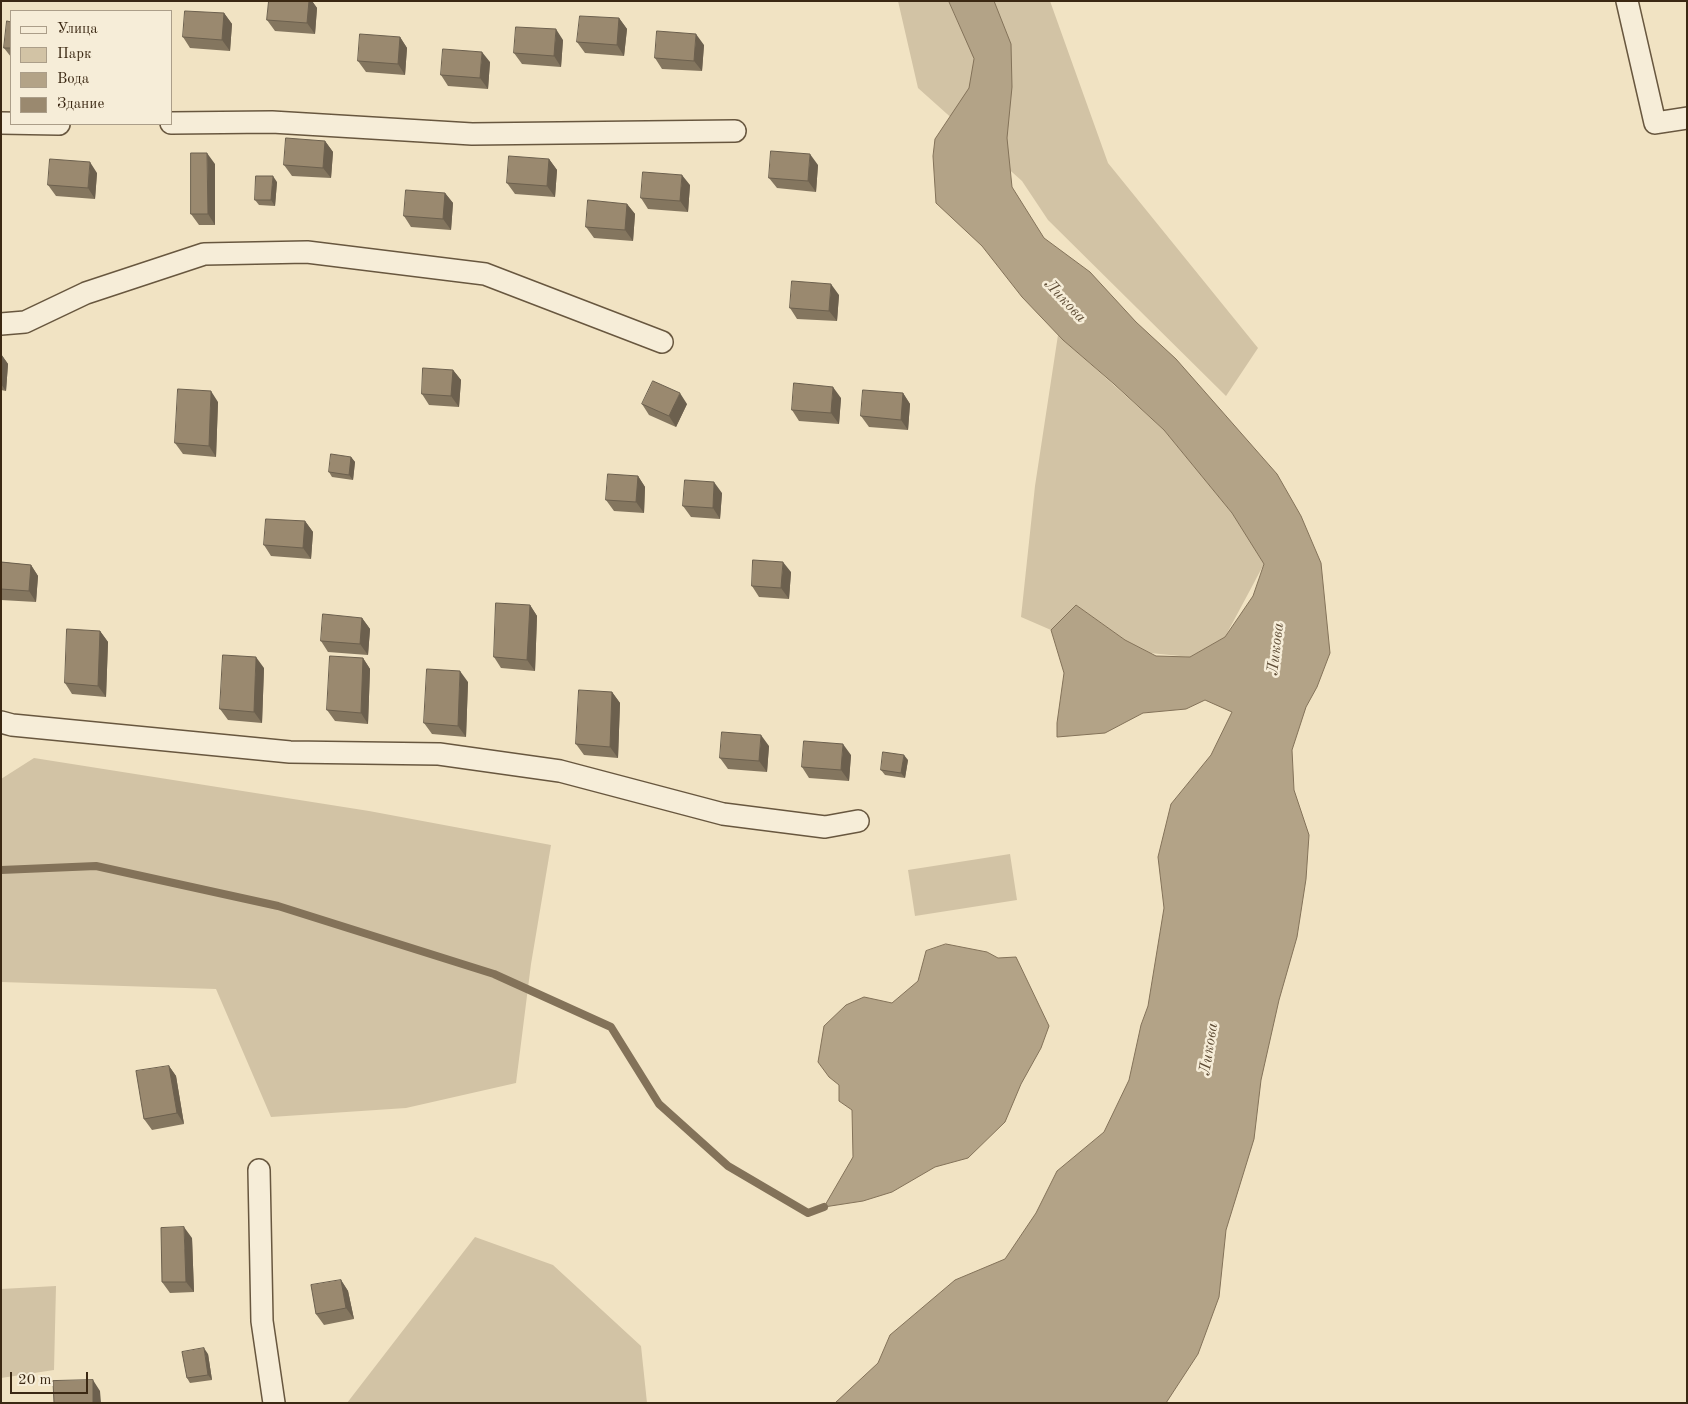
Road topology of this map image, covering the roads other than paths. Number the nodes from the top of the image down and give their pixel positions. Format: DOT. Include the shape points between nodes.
graph roads {
  1 [pos="1627,1"];
  2 [pos="1687,118"];
  3 [pos="172,123"];
  4 [pos="735,131"];
  5 [pos="1,324"];
  6 [pos="662,342"];
  7 [pos="1,722"];
  8 [pos="858,821"];
  9 [pos="259,1170"];
  10 [pos="274,1403"];
  1 -- 2 [label="street" via="1655,123"];
  3 -- 4 [label="street" via="272,122 472,134"];
  5 -- 6 [label="street" via="25,322 86,293 204,254 307,252 485,274"];
  7 -- 8 [label="street" via="290,752 439,754 560,771 723,814 825,827"];
  9 -- 10 [label="street" via="262,1321"];
}
